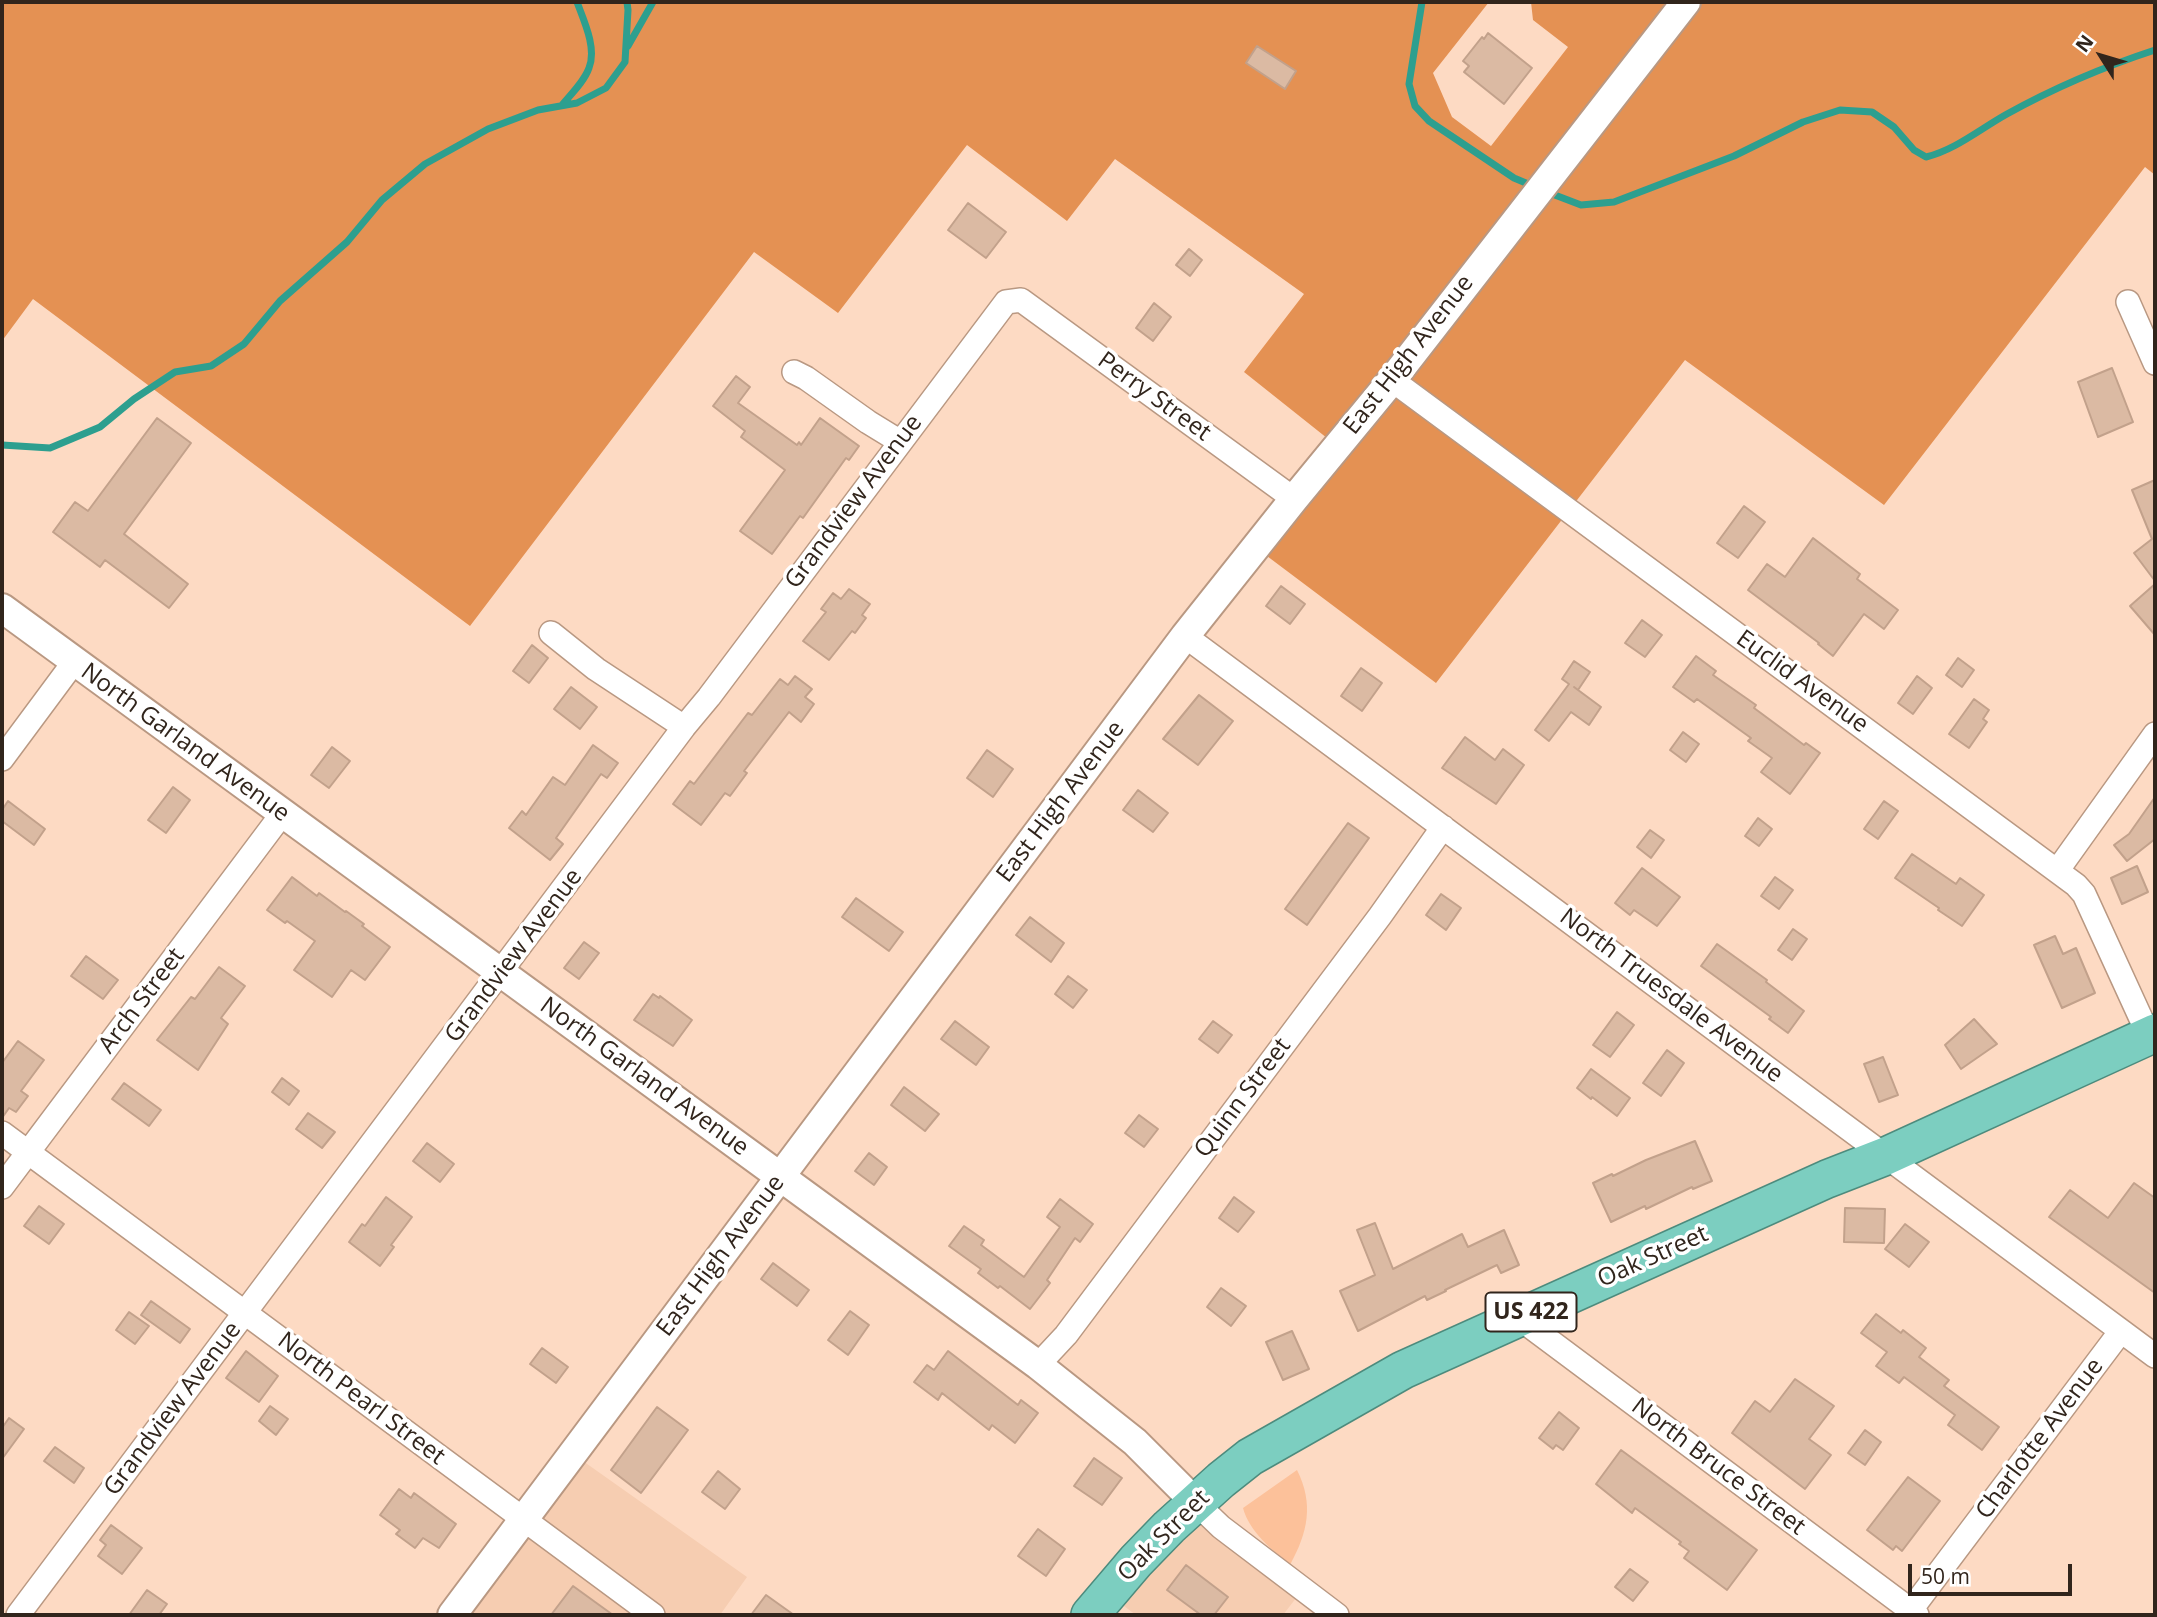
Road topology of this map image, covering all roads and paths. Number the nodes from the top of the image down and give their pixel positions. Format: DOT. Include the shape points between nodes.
graph roads {
  1 [pos="1686,2"];
  2 [pos="1012,299"];
  3 [pos="2128,302"];
  4 [pos="2155,363"];
  5 [pos="794,372"];
  6 [pos="1392,380"];
  7 [pos="899,441"];
  8 [pos="1293,499"];
  9 [pos="2,608"];
  10 [pos="551,633"];
  11 [pos="1185,636"];
  12 [pos="74,662"];
  13 [pos="684,727"];
  14 [pos="2155,734"];
  15 [pos="2,759"];
  16 [pos="282,814"];
  17 [pos="1443,827"];
  18 [pos="2057,871"];
  19 [pos="501,973"];
  20 [pos="2152,1034"];
  21 [pos="2,1133"];
  22 [pos="28,1153"];
  23 [pos="1886,1156"];
  24 [pos="780,1177"];
  25 [pos="2,1187"];
  26 [pos="245,1313"];
  27 [pos="1519,1318"];
  28 [pos="2121,1331"];
  29 [pos="2155,1356"];
  30 [pos="1038,1365"];
  31 [pos="1195,1502"];
  32 [pos="523,1520"];
  33 [pos="1912,1614"];
  34 [pos="18,1615"];
  35 [pos="452,1615"];
  36 [pos="653,1615"];
  37 [pos="1090,1615"];
  38 [pos="1337,1615"];
  1 -- 6 [label="street, East High Avenue"];
  2 -- 7 [label="street, Grandview Avenue" via="999,309"];
  2 -- 8 [label="street, Perry Street" via="1021,300"];
  3 -- 4 [label="street"];
  5 -- 7 [label="street"];
  6 -- 8 [label="street, East High Avenue"];
  6 -- 18 [label="street, Euclid Avenue"];
  7 -- 13 [label="street, Grandview Avenue"];
  8 -- 11 [label="street, East High Avenue"];
  9 -- 12 [label="street, North Garland Avenue"];
  10 -- 13 [label="street"];
  11 -- 17 [label="street, North Truesdale Avenue"];
  11 -- 24 [label="street, East High Avenue"];
  12 -- 15 [label="street"];
  12 -- 16 [label="street, North Garland Avenue"];
  13 -- 19 [label="street, Grandview Avenue"];
  14 -- 18 [label="street"];
  16 -- 19 [label="street, North Garland Avenue"];
  16 -- 22 [label="street, Arch Street"];
  17 -- 23 [label="street, North Truesdale Avenue"];
  17 -- 30 [label="street, Quinn Street" via="1066,1335"];
  18 -- 20 [label="street, Euclid Avenue" via="2084,894"];
  19 -- 24 [label="street, North Garland Avenue"];
  19 -- 26 [label="street, Grandview Avenue"];
  20 -- 23 [label="highway, Oak Street / US 422"];
  21 -- 22 [label="street, North Pearl Street"];
  22 -- 25 [label="street, Arch Street"];
  22 -- 26 [label="street, North Pearl Street"];
  23 -- 27 [label="highway, Oak Street / US 422"];
  23 -- 28 [label="street, North Truesdale Avenue"];
  24 -- 30 [label="street, North Garland Avenue"];
  24 -- 32 [label="street, East High Avenue"];
  26 -- 32 [label="street, North Pearl Street"];
  26 -- 34 [label="street, Grandview Avenue"];
  27 -- 31 [label="highway, Oak Street / US 422" via="1403,1370 1250,1457"];
  27 -- 33 [label="street, North Bruce Street"];
  28 -- 29 [label="street, North Truesdale Avenue"];
  28 -- 33 [label="street, Charlotte Avenue"];
  30 -- 31 [label="street, North Garland Avenue" via="1135,1442"];
  31 -- 37 [label="highway, Oak Street / US 422"];
  31 -- 38 [label="street, North Garland Avenue"];
  32 -- 35 [label="street, East High Avenue"];
  32 -- 36 [label="street, North Pearl Street"];
}
